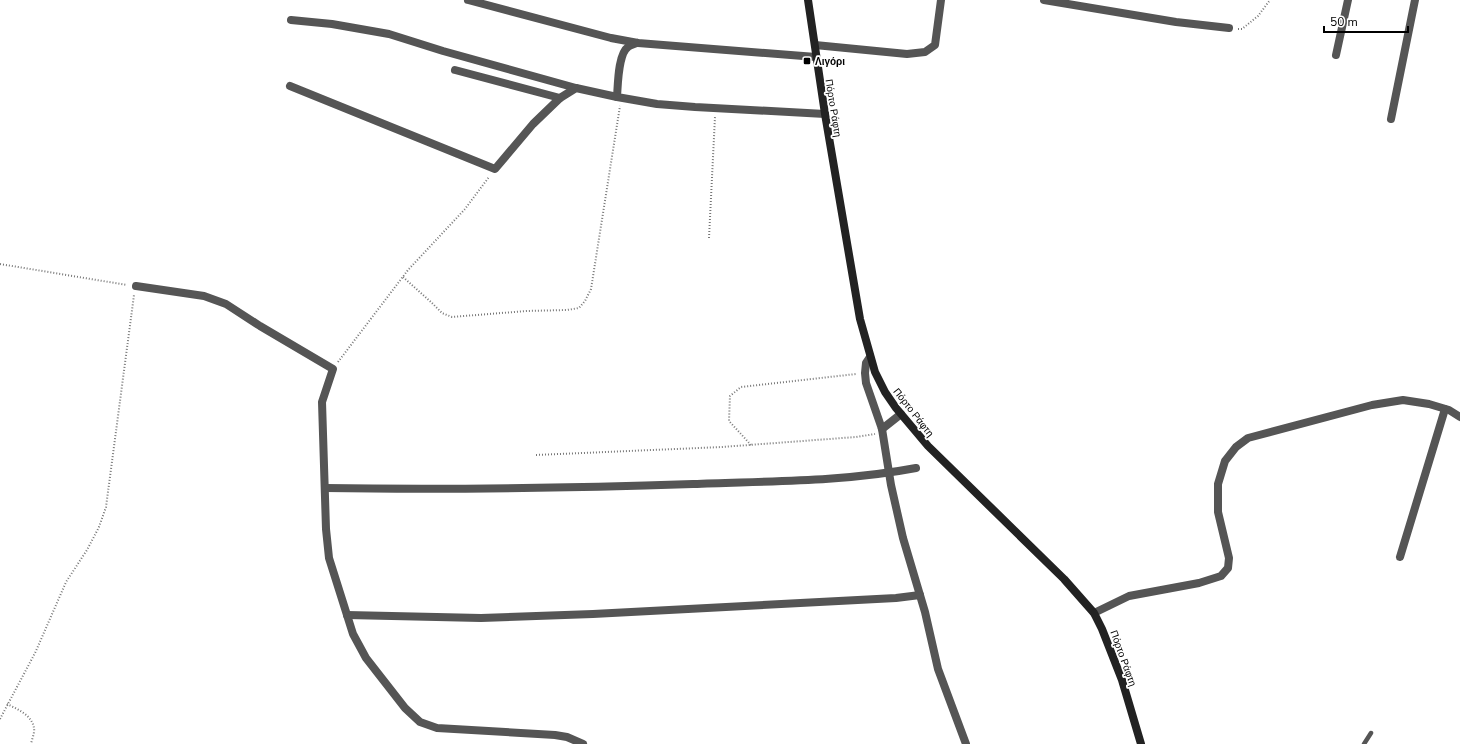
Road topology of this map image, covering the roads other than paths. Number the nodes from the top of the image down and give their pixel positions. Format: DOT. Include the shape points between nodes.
graph roads {
  1 [pos="468,0"];
  2 [pos="808,0"];
  3 [pos="941,0"];
  4 [pos="1044,0"];
  5 [pos="1348,0"];
  6 [pos="1415,0"];
  7 [pos="291,20"];
  8 [pos="1229,28"];
  9 [pos="638,43"];
  10 [pos="815,45"];
  11 [pos="1336,55"];
  12 [pos="816,57"];
  13 [pos="454,70"];
  14 [pos="290,86"];
  15 [pos="576,88"];
  16 [pos="619,97"];
  17 [pos="560,98"];
  18 [pos="825,114"];
  19 [pos="1391,119"];
  20 [pos="136,286"];
  21 [pos="870,357"];
  22 [pos="1445,409"];
  23 [pos="901,414"];
  24 [pos="1460,418"];
  25 [pos="882,429"];
  26 [pos="916,468"];
  27 [pos="889,473"];
  28 [pos="325,488"];
  29 [pos="1400,557"];
  30 [pos="920,595"];
  31 [pos="1094,613"];
  32 [pos="347,615"];
  33 [pos="1370,732"];
  34 [pos="582,744"];
  35 [pos="966,744"];
  36 [pos="1141,744"];
  37 [pos="1364,744"];
  1 -- 9 [label="street"];
  2 -- 10 [label="main road, Πόρτο Ράφτη"];
  3 -- 10 [label="street" via="936,45 925,52 907,54"];
  4 -- 8 [label="street"];
  5 -- 11 [label="street"];
  6 -- 19 [label="street"];
  7 -- 15 [label="street" via="389,34"];
  9 -- 12 [label="street"];
  9 -- 16 [label="street" via="628,47 622,54"];
  10 -- 12 [label="main road, Πόρτο Ράφτη"];
  12 -- 18 [label="main road, Πόρτο Ράφτη"];
  13 -- 17 [label="street"];
  14 -- 17 [label="street" via="495,169 533,124"];
  15 -- 16 [label="street"];
  15 -- 17 [label="street"];
  16 -- 18 [label="street" via="657,104"];
  18 -- 21 [label="main road, Πόρτο Ράφτη" via="860,318"];
  20 -- 28 [label="street" via="204,296 226,304 333,369 322,402"];
  21 -- 23 [label="main road, Πόρτο Ράφτη" via="885,392"];
  21 -- 25 [label="street" via="866,363 866,383"];
  22 -- 24 [label="street"];
  22 -- 29 [label="street"];
  22 -- 31 [label="street" via="1403,400 1372,405 1248,438 1236,447 1225,461 1218,484 1218,512 1229,558 1228,568 1221,576 1199,583 1129,596"];
  23 -- 25 [label="street"];
  23 -- 31 [label="main road, Πόρτο Ράφτη" via="928,446 1064,579"];
  25 -- 27 [label="street"];
  26 -- 27 [label="street"];
  27 -- 28 [label="street" via="808,480 666,485"];
  27 -- 30 [label="street" via="903,538"];
  28 -- 32 [label="street" via="329,558"];
  30 -- 32 [label="street" via="481,618"];
  30 -- 35 [label="street" via="938,669"];
  31 -- 36 [label="main road, Πόρτο Ράφτη" via="1122,680"];
  32 -- 34 [label="street" via="353,634 366,658 405,708 420,722 437,728 555,734"];
  33 -- 37 [label="lane"];
}
